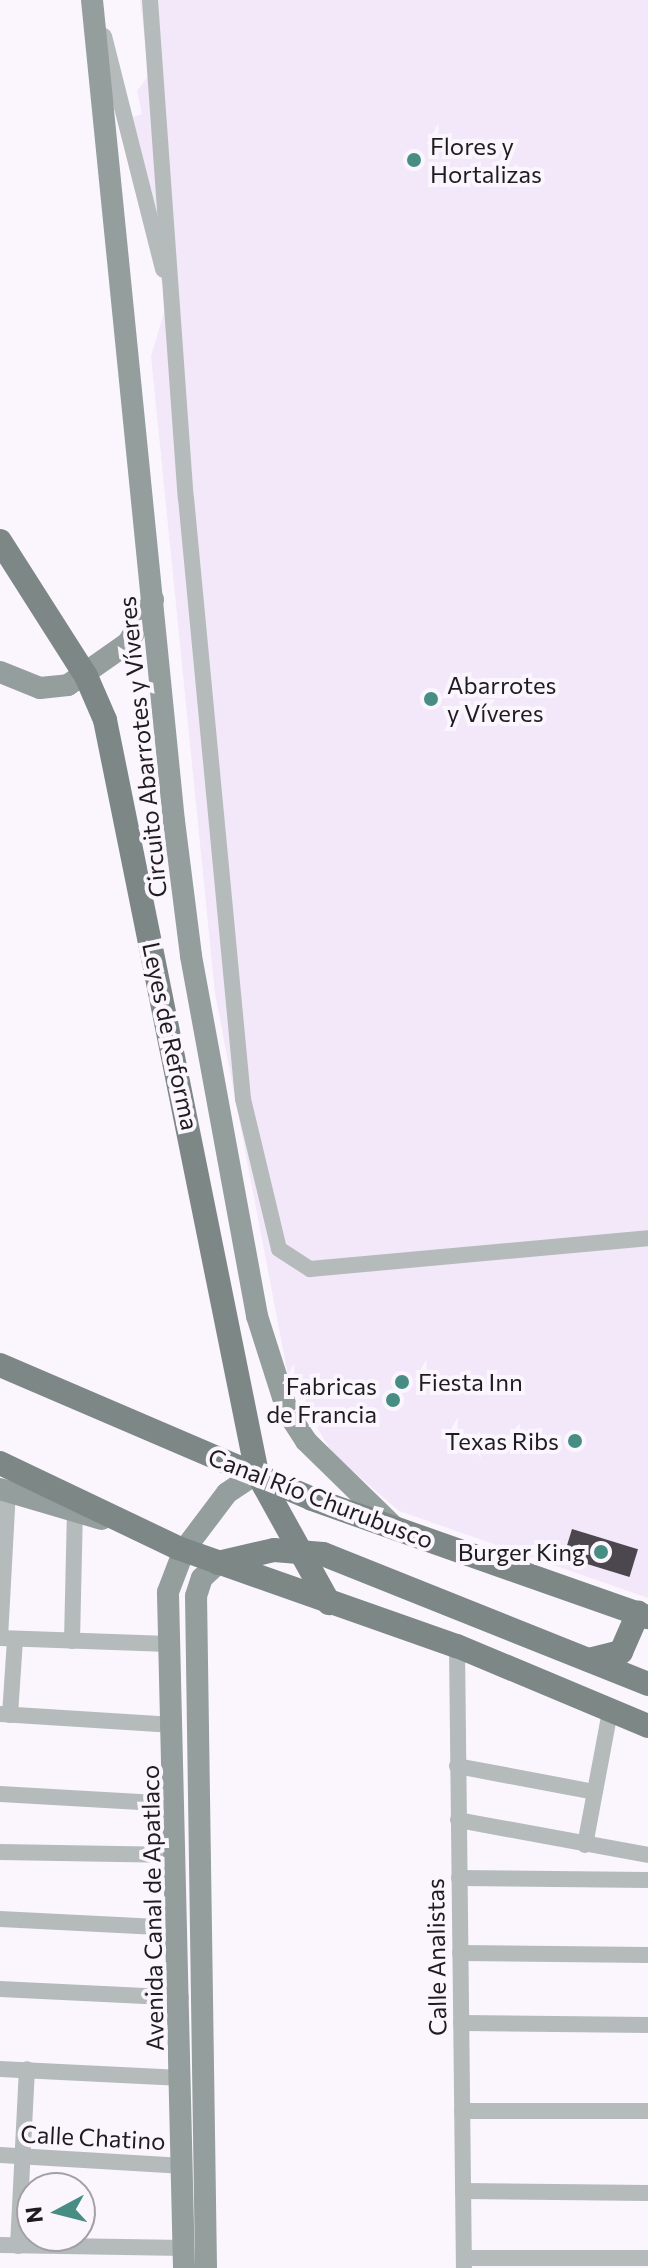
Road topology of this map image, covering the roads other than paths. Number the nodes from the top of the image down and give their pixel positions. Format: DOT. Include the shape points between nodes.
graph roads {
  1 [pos="93,0"];
  2 [pos="150,0"];
  3 [pos="172,302"];
  4 [pos="0,541"];
  5 [pos="153,600"];
  6 [pos="0,672"];
  7 [pos="86,676"];
  8 [pos="648,1238"];
  9 [pos="0,1365"];
  10 [pos="0,1463"];
  11 [pos="257,1473"];
  12 [pos="4,1490"];
  13 [pos="75,1512"];
  14 [pos="135,1527"];
  15 [pos="399,1531"];
  16 [pos="294,1549"];
  17 [pos="184,1550"];
  18 [pos="218,1563"];
  19 [pos="329,1603"];
  20 [pos="643,1615"];
  21 [pos="5,1638"];
  22 [pos="72,1641"];
  23 [pos="169,1644"];
  24 [pos="457,1646"];
  25 [pos="586,1660"];
  26 [pos="648,1684"];
  27 [pos="610,1711"];
  28 [pos="5,1714"];
  29 [pos="174,1725"];
  30 [pos="648,1726"];
  31 [pos="174,1764"];
  32 [pos="200,1765"];
  33 [pos="457,1766"];
  34 [pos="595,1792"];
  35 [pos="0,1794"];
  36 [pos="175,1804"];
  37 [pos="458,1820"];
  38 [pos="585,1845"];
  39 [pos="0,1852"];
  40 [pos="177,1855"];
  41 [pos="648,1855"];
  42 [pos="459,1878"];
  43 [pos="648,1880"];
  44 [pos="0,1919"];
  45 [pos="178,1928"];
  46 [pos="460,1953"];
  47 [pos="648,1955"];
  48 [pos="0,1989"];
  49 [pos="181,1998"];
  50 [pos="461,2023"];
  51 [pos="648,2025"];
  52 [pos="0,2069"];
  53 [pos="27,2069"];
  54 [pos="182,2078"];
  55 [pos="462,2111"];
  56 [pos="648,2111"];
  57 [pos="0,2155"];
  58 [pos="24,2156"];
  59 [pos="184,2166"];
  60 [pos="23,2172"];
  61 [pos="463,2191"];
  62 [pos="648,2193"];
  63 [pos="96,2252"];
  64 [pos="184,2258"];
  65 [pos="648,2258"];
  66 [pos="464,2263"];
  67 [pos="206,2268"];
  1 -- 3 [label="street"];
  1 -- 5 [label="street, Circuito Abarrotes y Víveres"];
  2 -- 3 [label="street"];
  3 -- 8 [label="street" via="243,1099 279,1249 310,1269"];
  4 -- 7 [label="main road, Leyes de Reforma"];
  5 -- 7 [label="street" via="128,643"];
  5 -- 15 [label="street, Circuito Abarrotes y Víveres" via="191,956 270,1368 306,1441"];
  6 -- 7 [label="street" via="54,688"];
  7 -- 11 [label="main road, Leyes de Reforma" via="105,720"];
  9 -- 11 [label="main road, Canal Río Churubusco"];
  10 -- 14 [label="main road"];
  11 -- 15 [label="main road, Canal Río Churubusco"];
  11 -- 16 [label="main road, Leyes de Reforma"];
  11 -- 17 [label="street, Avenida Canal de Apatlaco" via="233,1487"];
  12 -- 13 [label="street"];
  12 -- 21 [label="street"];
  13 -- 14 [label="street"];
  13 -- 22 [label="street"];
  14 -- 17 [label="main road"];
  15 -- 20 [label="main road, Canal Río Churubusco"];
  16 -- 18 [label="main road"];
  16 -- 19 [label="main road, Leyes de Reforma"];
  16 -- 25 [label="main road" via="336,1559"];
  17 -- 18 [label="main road"];
  17 -- 23 [label="street, Avenida Canal de Apatlaco" via="169,1581"];
  18 -- 19 [label="main road"];
  18 -- 32 [label="street, Avenida Canal de Apatlaco" via="202,1578 196,1596"];
  19 -- 24 [label="main road"];
  20 -- 25 [label="main road" via="621,1652"];
  21 -- 22 [label="street"];
  21 -- 28 [label="street"];
  22 -- 23 [label="street"];
  23 -- 29 [label="street, Avenida Canal de Apatlaco"];
  24 -- 27 [label="main road"];
  24 -- 33 [label="street, Calle Analistas"];
  25 -- 26 [label="main road"];
  27 -- 30 [label="main road"];
  27 -- 34 [label="street"];
  28 -- 29 [label="street"];
  29 -- 31 [label="street, Avenida Canal de Apatlaco"];
  31 -- 32 [label="street"];
  31 -- 36 [label="street, Avenida Canal de Apatlaco"];
  32 -- 67 [label="street, Avenida Canal de Apatlaco"];
  33 -- 34 [label="street"];
  33 -- 37 [label="street, Calle Analistas"];
  34 -- 38 [label="street"];
  35 -- 36 [label="street"];
  36 -- 40 [label="street, Avenida Canal de Apatlaco"];
  37 -- 38 [label="street"];
  37 -- 42 [label="street, Calle Analistas"];
  38 -- 41 [label="street"];
  39 -- 40 [label="street"];
  40 -- 45 [label="street, Avenida Canal de Apatlaco"];
  42 -- 43 [label="street"];
  42 -- 46 [label="street, Calle Analistas"];
  44 -- 45 [label="street"];
  45 -- 49 [label="street, Avenida Canal de Apatlaco"];
  46 -- 47 [label="street"];
  46 -- 50 [label="street, Calle Analistas"];
  48 -- 49 [label="street"];
  49 -- 54 [label="street, Avenida Canal de Apatlaco"];
  50 -- 51 [label="street"];
  50 -- 55 [label="street, Calle Analistas"];
  52 -- 53 [label="street"];
  53 -- 54 [label="street"];
  53 -- 58 [label="street"];
  54 -- 59 [label="street, Avenida Canal de Apatlaco"];
  55 -- 56 [label="street"];
  55 -- 61 [label="street, Calle Analistas"];
  57 -- 58 [label="street, Calle Chatino"];
  58 -- 59 [label="street, Calle Chatino"];
  58 -- 60 [label="street"];
  59 -- 64 [label="street, Avenida Canal de Apatlaco"];
  61 -- 62 [label="street"];
  61 -- 66 [label="street, Calle Analistas"];
  63 -- 64 [label="street"];
  65 -- 66 [label="street"];
}
